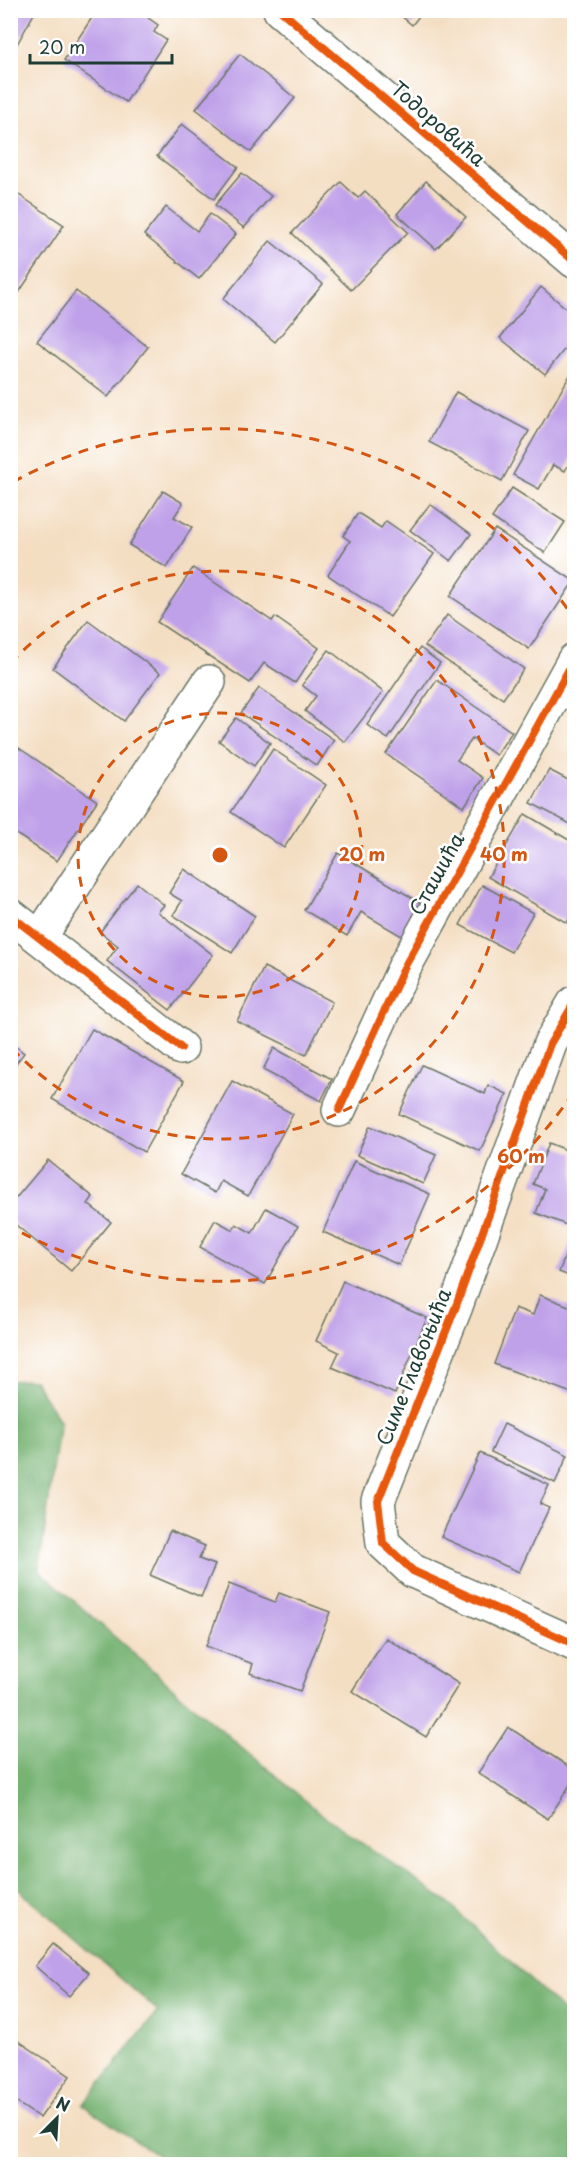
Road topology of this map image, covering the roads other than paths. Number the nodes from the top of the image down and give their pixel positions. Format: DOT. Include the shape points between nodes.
graph roads {
  1 [pos="280,10"];
  2 [pos="574,261"];
  3 [pos="574,660"];
  4 [pos="209,682"];
  5 [pos="10,915"];
  6 [pos="40,937"];
  7 [pos="574,1003"];
  8 [pos="181,1048"];
  9 [pos="339,1110"];
  10 [pos="574,1644"];
  1 -- 2 [label="street, Тодоровића"];
  3 -- 9 [label="street, Сташића" via="405,966"];
  4 -- 6 [label="street"];
  5 -- 6 [label="street"];
  6 -- 8 [label="street"];
  7 -- 10 [label="street, Симе Главоњића" via="550,1044 456,1306 378,1501 382,1544 413,1571"];
}
